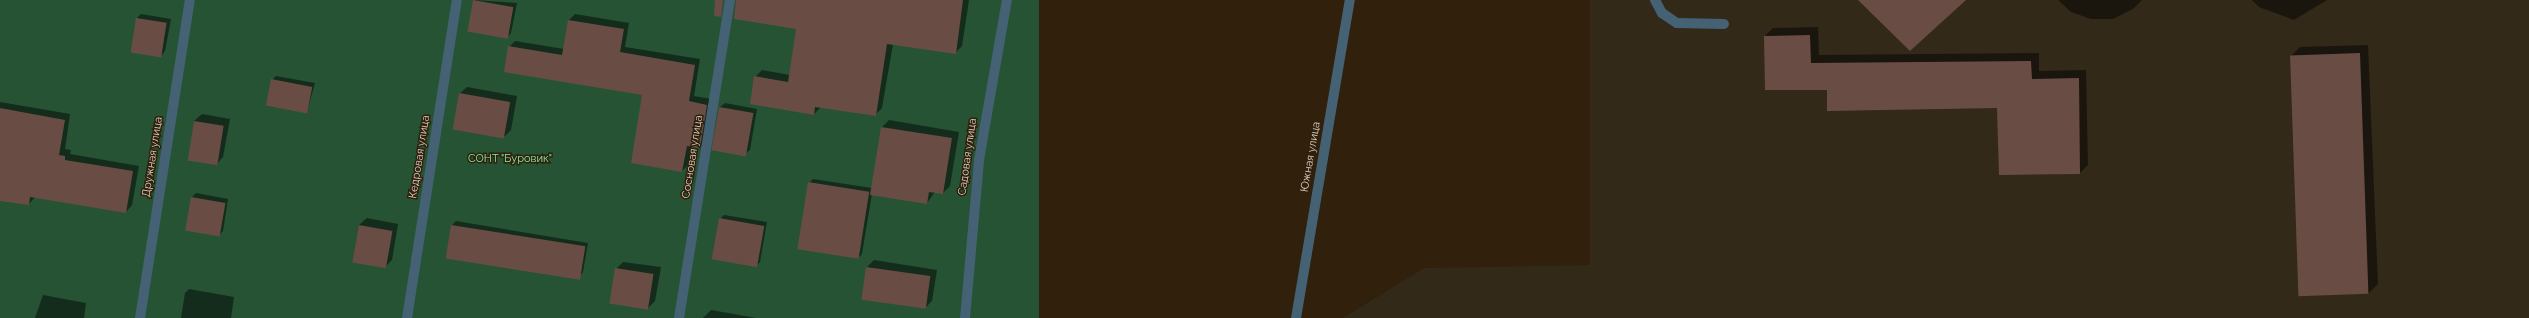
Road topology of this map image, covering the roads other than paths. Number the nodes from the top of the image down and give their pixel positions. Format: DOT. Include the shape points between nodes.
graph roads {
  1 [pos="190,0"];
  2 [pos="457,0"];
  3 [pos="730,0"];
  4 [pos="1006,0"];
  5 [pos="1350,0"];
  6 [pos="1655,0"];
  7 [pos="1724,24"];
  8 [pos="140,318"];
  9 [pos="408,318"];
  10 [pos="679,318"];
  11 [pos="965,318"];
  12 [pos="1296,318"];
  1 -- 8 [label="street, Дружная улица"];
  2 -- 9 [label="street, Кедровая улица"];
  3 -- 10 [label="street, Сосновая улица"];
  4 -- 11 [label="street, Садовая улица" via="979,160"];
  5 -- 12 [label="street, Южная улица"];
  6 -- 7 [label="street" via="1662,13 1677,23"];
}
